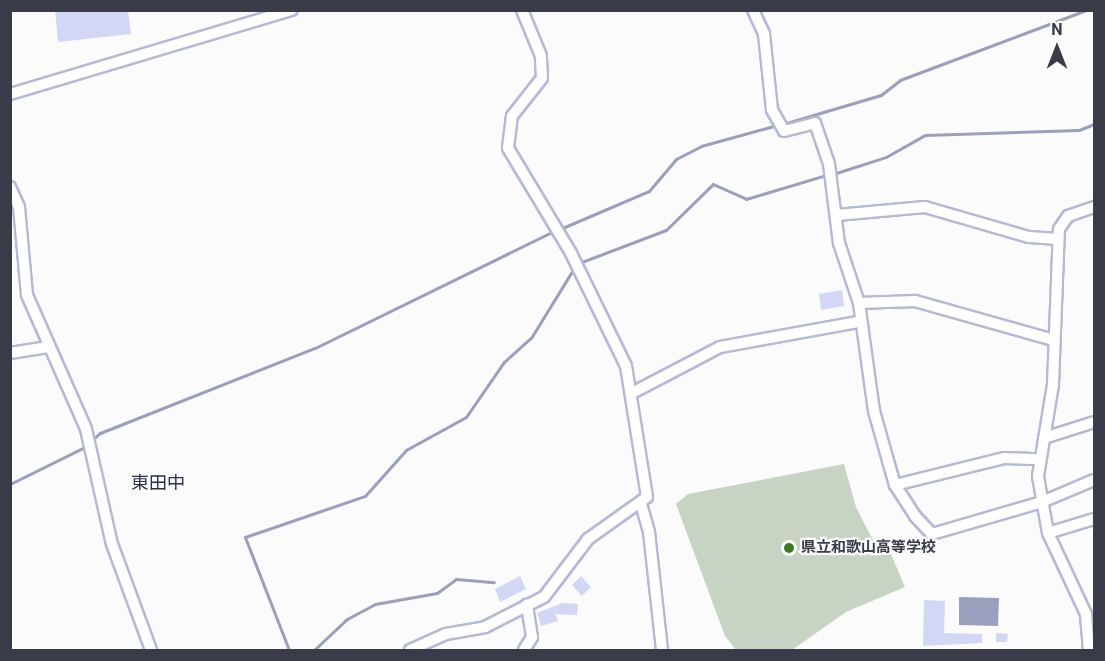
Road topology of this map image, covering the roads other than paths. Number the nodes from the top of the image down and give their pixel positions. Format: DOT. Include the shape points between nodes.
graph roads {
  1 [pos="292,10"];
  2 [pos="522,10"];
  3 [pos="753,10"];
  4 [pos="10,94"];
  5 [pos="10,188"];
  6 [pos="1095,207"];
  7 [pos="837,214"];
  8 [pos="1058,239"];
  9 [pos="859,303"];
  10 [pos="858,322"];
  11 [pos="1054,340"];
  12 [pos="47,347"];
  13 [pos="10,353"];
  14 [pos="632,393"];
  15 [pos="1095,422"];
  16 [pos="1044,438"];
  17 [pos="1040,459"];
  18 [pos="1095,480"];
  19 [pos="895,484"];
  20 [pos="1042,502"];
  21 [pos="641,504"];
  22 [pos="1095,519"];
  23 [pos="1048,533"];
  24 [pos="527,604"];
  25 [pos="427,646"];
  26 [pos="151,651"];
  27 [pos="410,651"];
  28 [pos="524,651"];
  29 [pos="662,651"];
  30 [pos="1089,651"];
  1 -- 4 [label="street"];
  2 -- 14 [label="street" via="541,56 542,78 512,116 508,147 611,332"];
  3 -- 7 [label="street" via="764,34 772,110 784,131 815,123"];
  5 -- 12 [label="street" via="19,207 27,295"];
  6 -- 8 [label="street" via="1068,216"];
  7 -- 8 [label="street" via="924,207 1029,237"];
  7 -- 9 [label="street" via="839,243"];
  8 -- 11 [label="street"];
  9 -- 10 [label="street"];
  9 -- 11 [label="street" via="915,301"];
  10 -- 14 [label="street" via="720,347"];
  10 -- 19 [label="street"];
  11 -- 16 [label="street"];
  12 -- 13 [label="street"];
  12 -- 26 [label="street" via="86,429 112,544"];
  14 -- 21 [label="street" via="647,480"];
  15 -- 16 [label="street"];
  16 -- 17 [label="street"];
  17 -- 19 [label="street" via="1004,458"];
  17 -- 20 [label="street"];
  18 -- 20 [label="street"];
  19 -- 20 [label="street" via="932,534"];
  20 -- 23 [label="street"];
  21 -- 24 [label="street" via="588,539 555,588"];
  21 -- 29 [label="street" via="649,532"];
  22 -- 23 [label="street"];
  23 -- 30 [label="street" via="1086,614"];
  24 -- 25 [label="street" via="485,627"];
  24 -- 28 [label="street" via="532,637"];
  25 -- 27 [label="street"];
}
